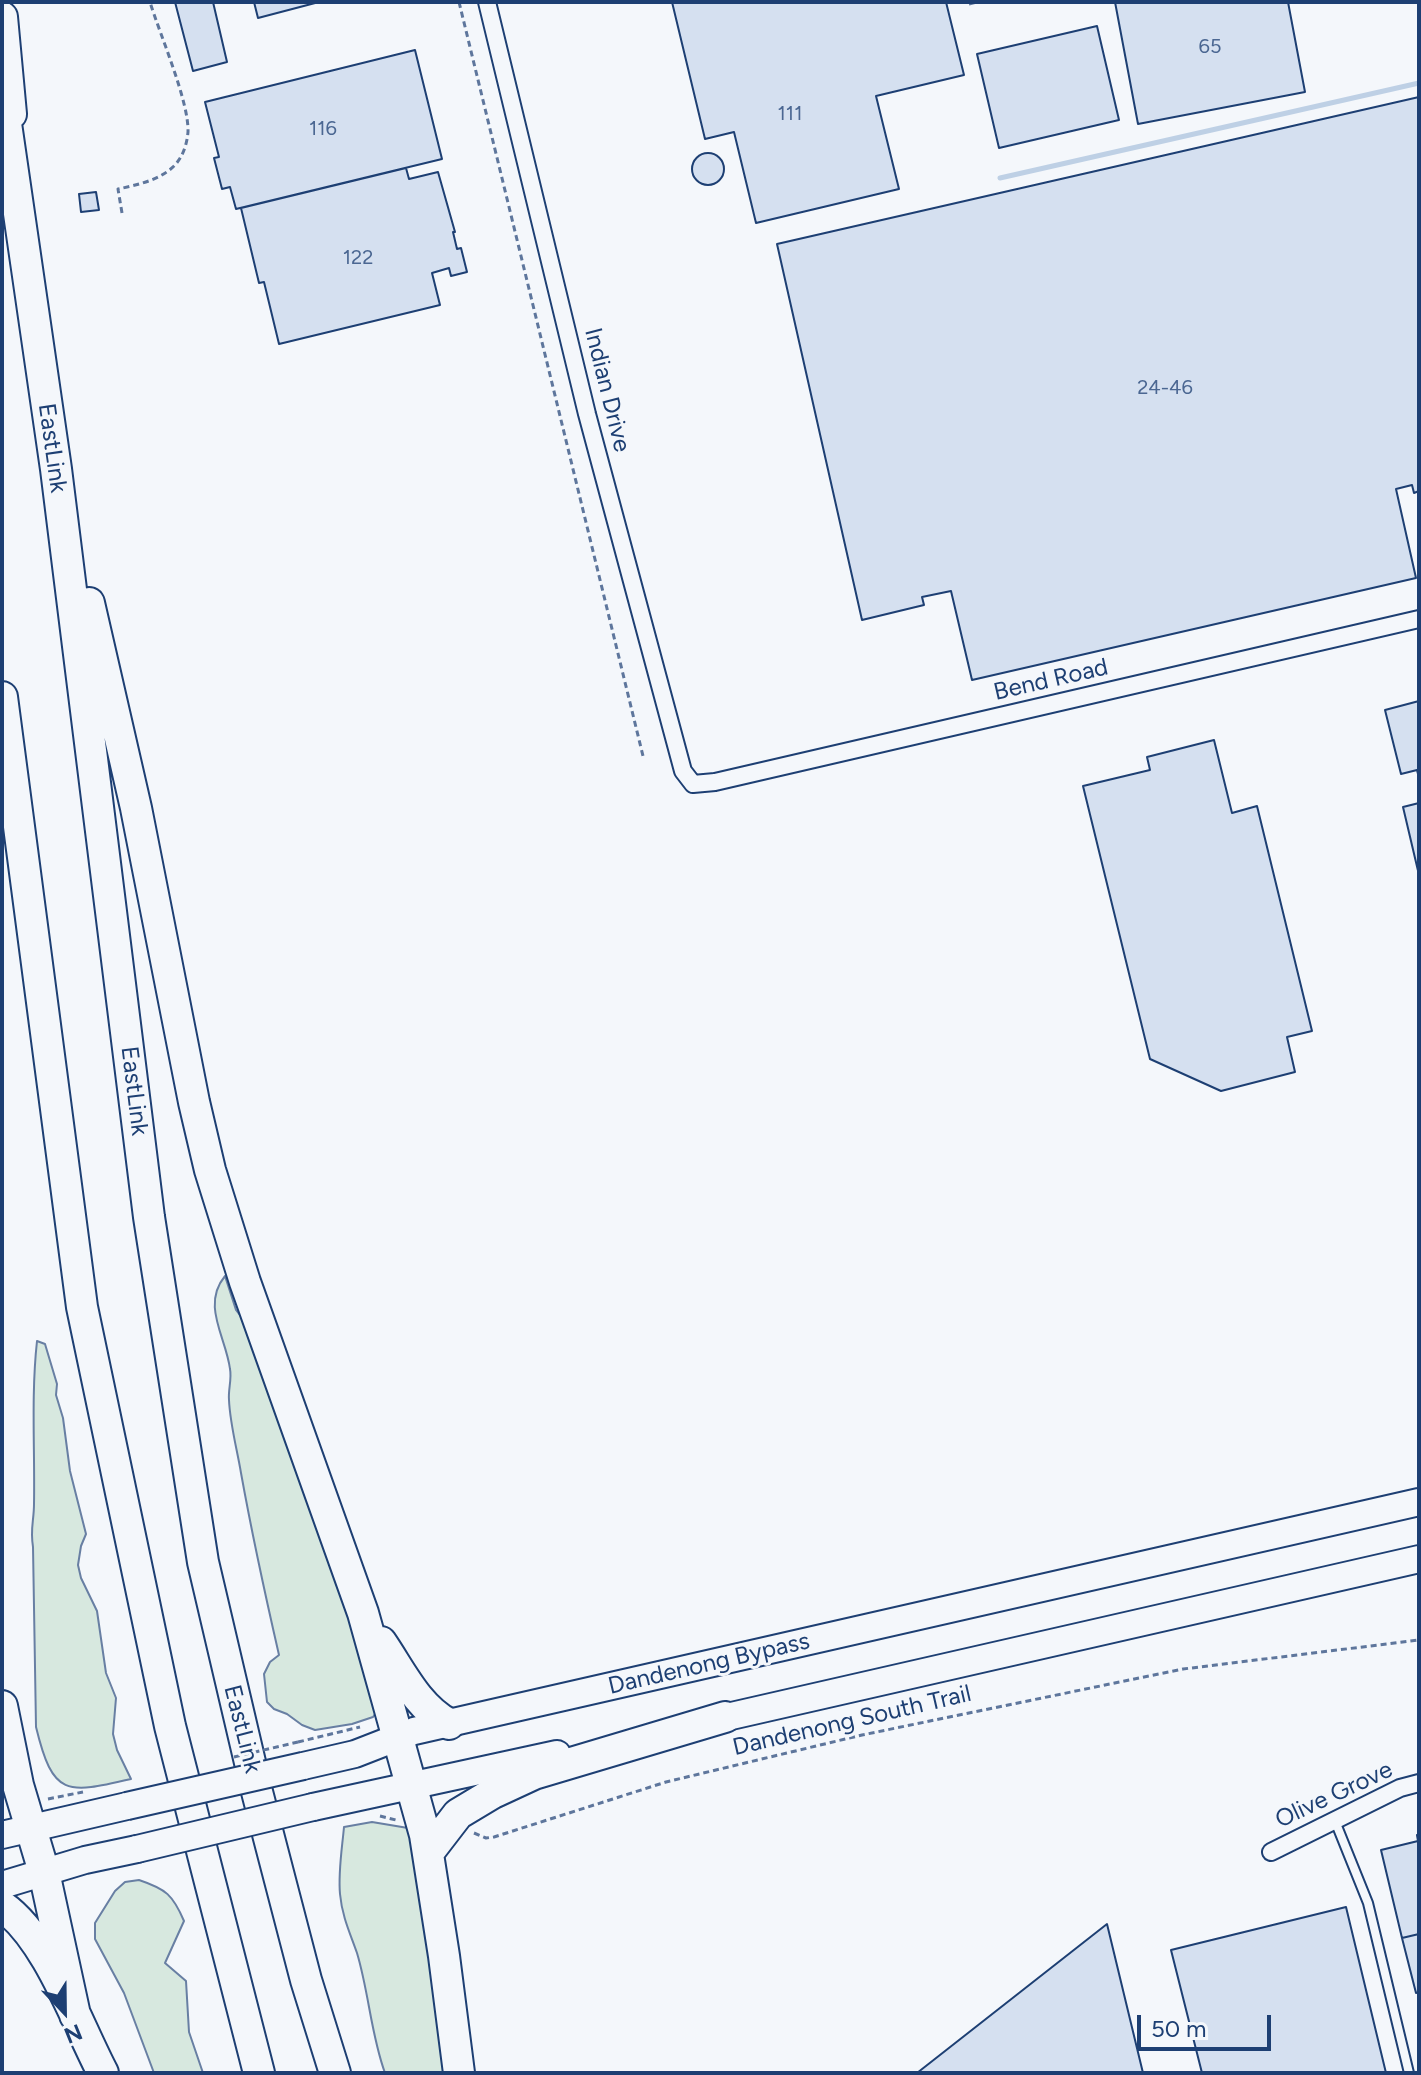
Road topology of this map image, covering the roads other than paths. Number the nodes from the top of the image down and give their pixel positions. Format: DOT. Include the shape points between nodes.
graph roads {
  1 [pos="487,2"];
  2 [pos="2,17"];
  3 [pos="2,96"];
  4 [pos="23,235"];
  5 [pos="56,469"];
  6 [pos="1419,619"];
  7 [pos="2,697"];
  8 [pos="693,784"];
  9 [pos="1419,1502"];
  10 [pos="1419,1559"];
  11 [pos="363,1613"];
  12 [pos="2,1706"];
  13 [pos="725,1717"];
  14 [pos="449,1724"];
  15 [pos="397,1738"];
  16 [pos="2,1740"];
  17 [pos="2,1773"];
  18 [pos="1419,1783"];
  19 [pos="415,1799"];
  20 [pos="1334,1820"];
  21 [pos="33,1828"];
  22 [pos="2,1835"];
  23 [pos="1271,1852"];
  24 [pos="428,1853"];
  25 [pos="44,1872"];
  26 [pos="2,1885"];
  27 [pos="2,1906"];
  28 [pos="75,2015"];
  29 [pos="103,2073"];
  30 [pos="259,2073"];
  31 [pos="335,2073"];
  32 [pos="459,2073"];
  33 [pos="1409,2073"];
  1 -- 8 [label="street, Indian Drive" via="595,444 683,771"];
  2 -- 4 [label="highway"];
  3 -- 4 [label="highway, EastLink"];
  4 -- 5 [label="highway, EastLink"];
  5 -- 11 [label="highway" via="116,715 210,1170"];
  5 -- 31 [label="highway, EastLink" via="149,1217 203,1562 256,1788"];
  6 -- 8 [label="street, Bend Road"];
  7 -- 30 [label="highway" via="82,1307 170,1726"];
  9 -- 14 [label="highway, Dandenong Bypass"];
  10 -- 13 [label="highway"];
  11 -- 14 [label="highway" via="422,1702"];
  11 -- 15 [label="highway"];
  12 -- 21 [label="highway"];
  13 -- 19 [label="highway"];
  13 -- 24 [label="highway" via="534,1774 458,1814"];
  14 -- 15 [label="highway, Dandenong Bypass"];
  15 -- 19 [label="highway"];
  15 -- 21 [label="highway, Dandenong Bypass, bridge" via="355,1754 300,1754"];
  16 -- 17 [label="highway"];
  18 -- 20 [label="street, Olive Grove"];
  19 -- 24 [label="highway"];
  19 -- 25 [label="highway, bridge" via="313,1807"];
  20 -- 23 [label="street, Olive Grove"];
  20 -- 33 [label="lane" via="1368,1903"];
  21 -- 22 [label="highway, Dandenong Bypass"];
  21 -- 25 [label="highway"];
  24 -- 32 [label="highway"];
  25 -- 26 [label="highway"];
  25 -- 28 [label="highway"];
  27 -- 28 [label="highway" via="33,1937"];
  28 -- 29 [label="highway"];
}
